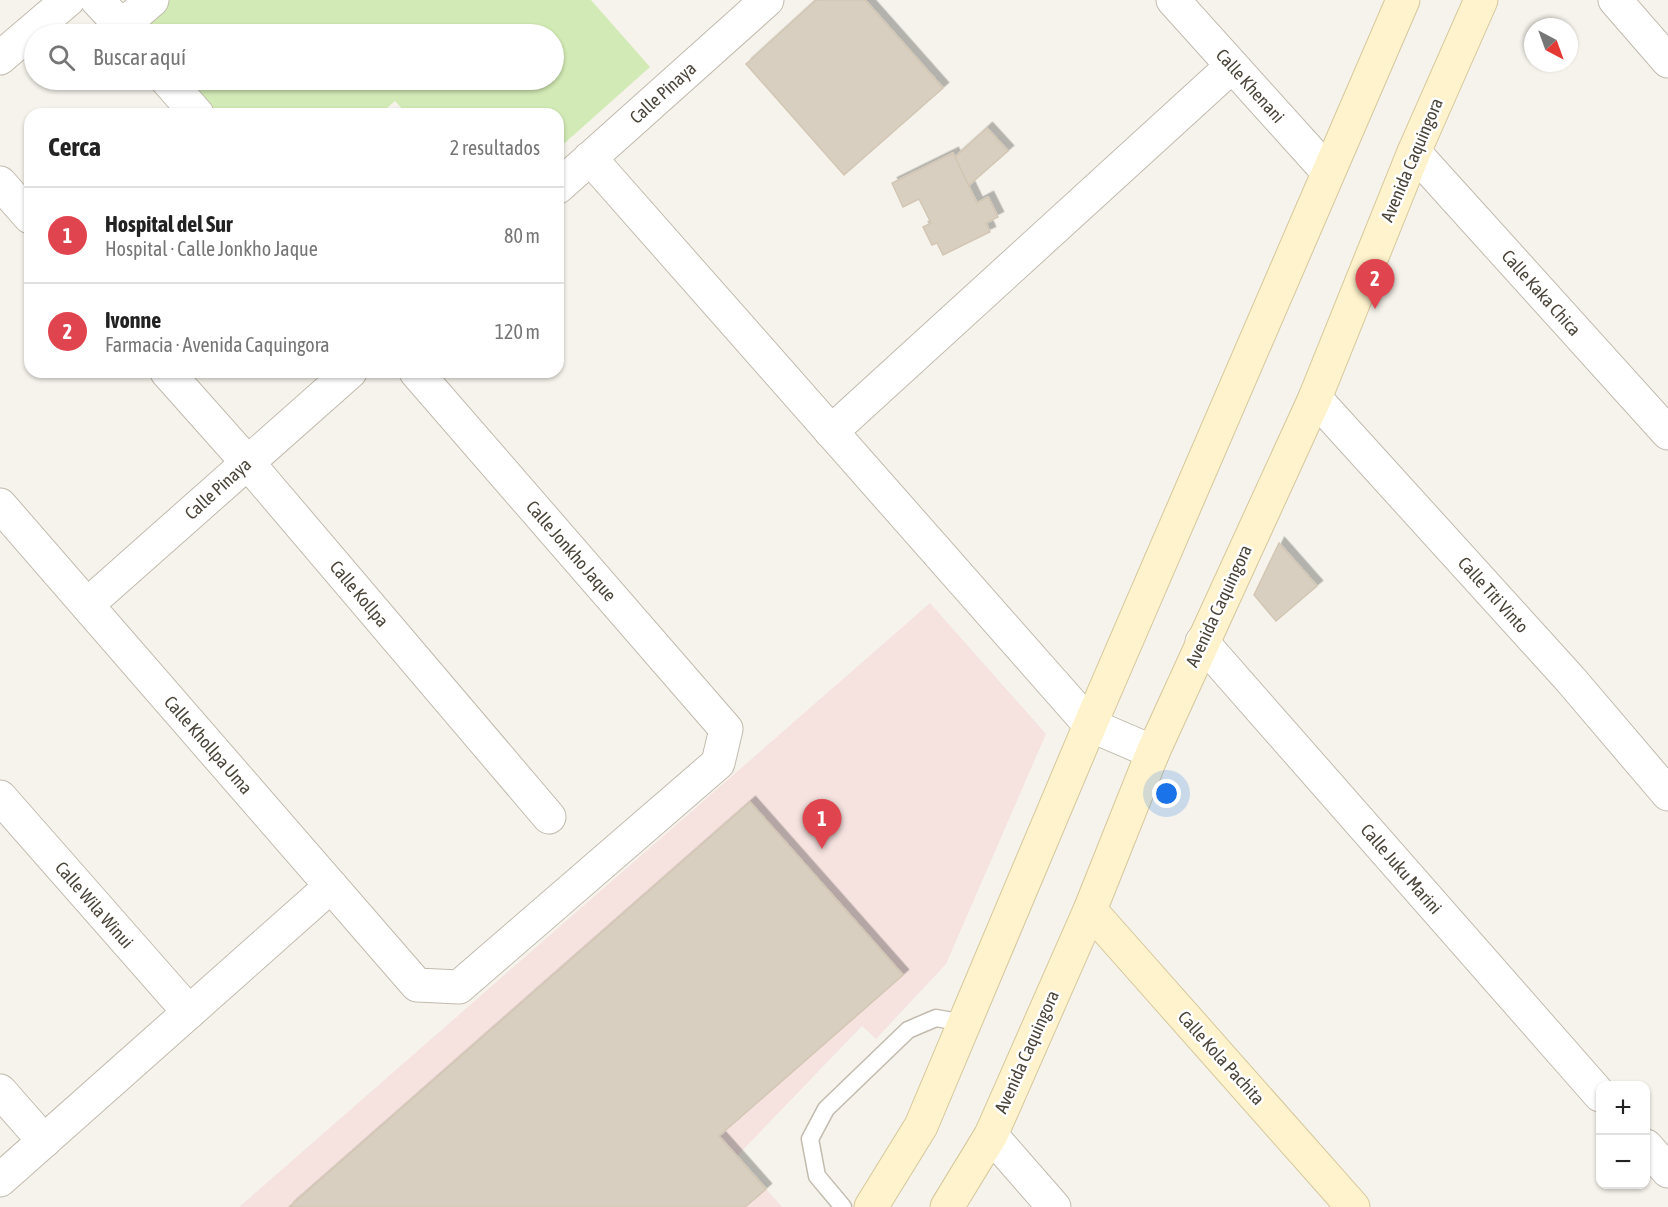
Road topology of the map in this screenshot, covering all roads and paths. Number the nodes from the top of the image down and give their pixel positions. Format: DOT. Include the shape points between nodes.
graph roads {
  1 [pos="68,0"];
  2 [pos="97,0"];
  3 [pos="152,0"];
  4 [pos="767,0"];
  5 [pos="1173,0"];
  6 [pos="1403,0"];
  7 [pos="1482,0"];
  8 [pos="1615,0"];
  9 [pos="40,24"];
  10 [pos="120,24"];
  11 [pos="131,24"];
  12 [pos="24,38"];
  13 [pos="0,58"];
  14 [pos="1668,61"];
  15 [pos="1232,66"];
  16 [pos="176,90"];
  17 [pos="191,108"];
  18 [pos="1414,152"];
  19 [pos="590,158"];
  20 [pos="1328,172"];
  21 [pos="564,182"];
  22 [pos="0,183"];
  23 [pos="24,210"];
  24 [pos="172,378"];
  25 [pos="343,378"];
  26 [pos="421,378"];
  27 [pos="1315,398"];
  28 [pos="831,432"];
  29 [pos="1668,433"];
  30 [pos="248,463"];
  31 [pos="0,505"];
  32 [pos="87,605"];
  33 [pos="1202,642"];
  34 [pos="1090,725"];
  35 [pos="1153,752"];
  36 [pos="1668,794"];
  37 [pos="0,797"];
  38 [pos="549,817"];
  39 [pos="331,886"];
  40 [pos="1090,910"];
  41 [pos="417,985"];
  42 [pos="189,1012"];
  43 [pos="964,1023"];
  44 [pos="1596,1090"];
  45 [pos="0,1091"];
  46 [pos="991,1135"];
  47 [pos="44,1141"];
  48 [pos="1650,1151"];
  49 [pos="1668,1171"];
  50 [pos="0,1180"];
  51 [pos="843,1207"];
  52 [pos="871,1207"];
  53 [pos="947,1207"];
  54 [pos="1054,1207"];
  55 [pos="1353,1207"];
  1 -- 9 [label="street"];
  2 -- 10 [label="street"];
  3 -- 11 [label="street"];
  4 -- 19 [label="street, Calle Pinaya"];
  5 -- 15 [label="street, Calle Khenani"];
  6 -- 20 [label="street"];
  7 -- 18 [label="street, Avenida Caquingora"];
  8 -- 14 [label="street"];
  12 -- 13 [label="street"];
  15 -- 20 [label="street, Calle Khenani"];
  15 -- 28 [label="street"];
  16 -- 17 [label="street"];
  18 -- 27 [label="street, Avenida Caquingora"];
  18 -- 29 [label="street, Calle Kaka Chica"];
  19 -- 21 [label="street, Calle Pinaya"];
  19 -- 28 [label="street"];
  20 -- 34 [label="street"];
  22 -- 23 [label="street"];
  24 -- 30 [label="street, Calle Kollpa"];
  25 -- 30 [label="street, Calle Pinaya"];
  26 -- 41 [label="street, Calle Jonkho Jaque" via="726,729 718,763 459,987"];
  27 -- 33 [label="street, Avenida Caquingora"];
  27 -- 36 [label="street, Calle Titi Vinto"];
  28 -- 34 [label="street"];
  30 -- 32 [label="street, Calle Pinaya"];
  30 -- 38 [label="street, Calle Kollpa"];
  31 -- 32 [label="street, Calle Khollpa Uma"];
  32 -- 39 [label="street, Calle Khollpa Uma"];
  33 -- 35 [label="street, Avenida Caquingora"];
  33 -- 44 [label="street, Calle Juku Marini"];
  34 -- 35 [label="street"];
  34 -- 43 [label="street"];
  35 -- 40 [label="street, Avenida Caquingora"];
  37 -- 42 [label="street, Calle Wila Winui"];
  39 -- 41 [label="street, Calle Khollpa Uma"];
  39 -- 42 [label="street"];
  40 -- 46 [label="street, Avenida Caquingora"];
  40 -- 55 [label="street, Calle Kola Pachita"];
  42 -- 47 [label="street"];
  43 -- 51 [label="lane" via="936,1018 908,1030 826,1109 810,1139 817,1176"];
  43 -- 52 [label="street" via="921,1125"];
  45 -- 47 [label="street"];
  46 -- 53 [label="street, Avenida Caquingora"];
  46 -- 54 [label="street"];
  47 -- 50 [label="street"];
  48 -- 49 [label="street"];
}
